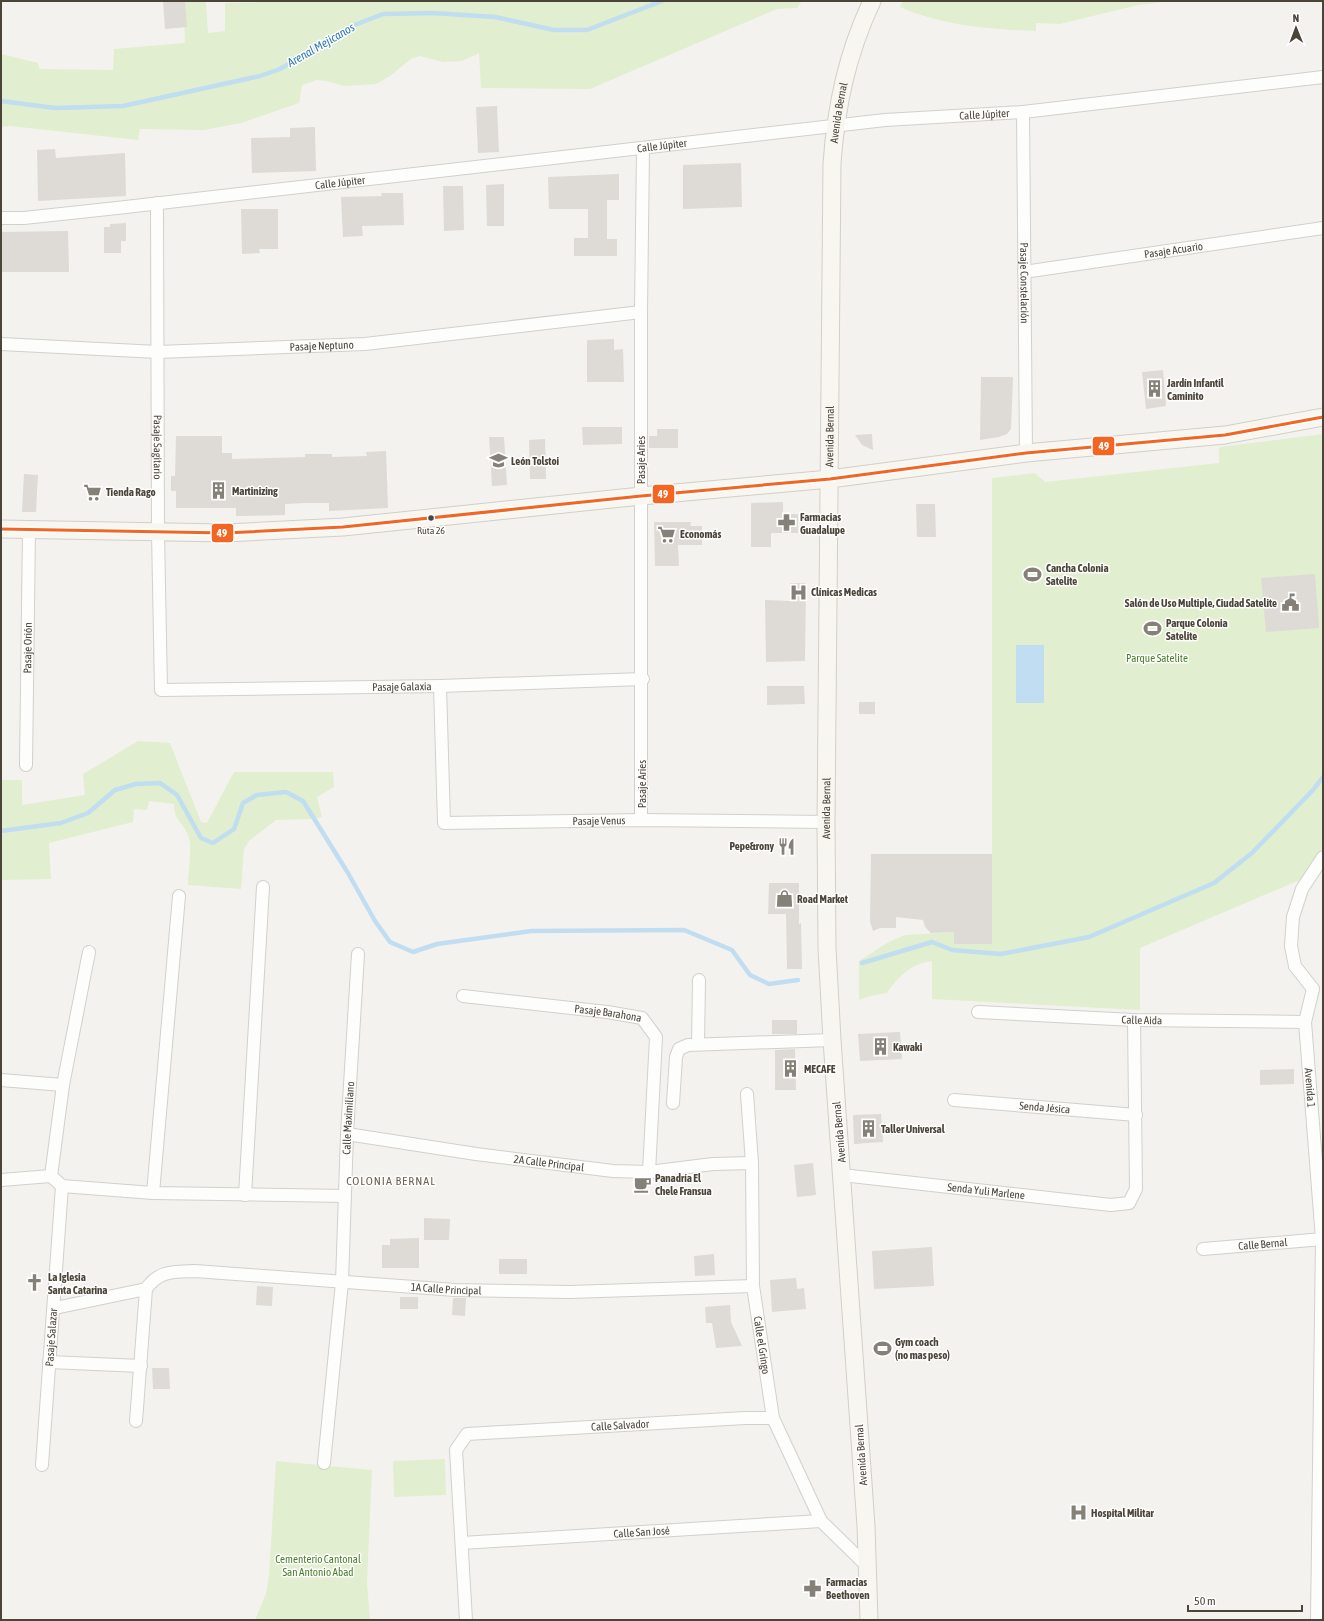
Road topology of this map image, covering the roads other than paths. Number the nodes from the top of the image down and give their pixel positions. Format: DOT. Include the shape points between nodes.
graph roads {
  1 [pos="872,1"];
  2 [pos="1323,77"];
  3 [pos="1023,112"];
  4 [pos="835,126"];
  5 [pos="644,148"];
  6 [pos="157,203"];
  7 [pos="1,218"];
  8 [pos="1323,228"];
  9 [pos="1024,272"];
  10 [pos="641,312"];
  11 [pos="1,344"];
  12 [pos="158,352"];
  13 [pos="1323,417"];
  14 [pos="1026,453"];
  15 [pos="830,479"];
  16 [pos="641,496"];
  17 [pos="1,529"];
  18 [pos="29,530"];
  19 [pos="158,533"];
  20 [pos="643,679"];
  21 [pos="440,686"];
  22 [pos="161,690"];
  23 [pos="26,765"];
  24 [pos="641,820"];
  25 [pos="826,822"];
  26 [pos="1323,857"];
  27 [pos="263,886"];
  28 [pos="179,896"];
  29 [pos="89,952"];
  30 [pos="358,954"];
  31 [pos="699,980"];
  32 [pos="1318,988"];
  33 [pos="463,996"];
  34 [pos="978,1012"];
  35 [pos="1134,1020"];
  36 [pos="1305,1022"];
  37 [pos="832,1040"];
  38 [pos="698,1044"];
  39 [pos="1,1080"];
  40 [pos="63,1085"];
  41 [pos="747,1094"];
  42 [pos="954,1100"];
  43 [pos="673,1103"];
  44 [pos="1136,1115"];
  45 [pos="347,1134"];
  46 [pos="752,1163"];
  47 [pos="649,1172"];
  48 [pos="842,1175"];
  49 [pos="51,1176"];
  50 [pos="1,1180"];
  51 [pos="62,1186"];
  52 [pos="153,1193"];
  53 [pos="245,1195"];
  54 [pos="345,1196"];
  55 [pos="1323,1239"];
  56 [pos="1202,1249"];
  57 [pos="342,1282"];
  58 [pos="753,1286"];
  59 [pos="146,1289"];
  60 [pos="55,1308"];
  61 [pos="49,1362"];
  62 [pos="141,1366"];
  63 [pos="773,1418"];
  64 [pos="136,1421"];
  65 [pos="324,1463"];
  66 [pos="42,1466"];
  67 [pos="822,1521"];
  68 [pos="462,1543"];
  69 [pos="867,1566"];
  70 [pos="466,1620"];
  71 [pos="869,1620"];
  72 [pos="1318,1620"];
  1 -- 4 [label="main road, Avenida Bernal" via="844,76"];
  2 -- 3 [label="street, Calle Júpiter"];
  3 -- 4 [label="street, Calle Júpiter" via="885,120"];
  3 -- 9 [label="street, Pasaje Constelación"];
  4 -- 5 [label="street, Calle Júpiter"];
  4 -- 15 [label="main road, Avenida Bernal" via="832,171"];
  5 -- 6 [label="street, Calle Júpiter"];
  5 -- 10 [label="street, Pasaje Aries"];
  6 -- 7 [label="street, Calle Júpiter" via="51,216"];
  6 -- 12 [label="street, Pasaje Sagitario"];
  8 -- 9 [label="street, Pasaje Acuario"];
  9 -- 14 [label="street, Pasaje Constelación"];
  10 -- 12 [label="street, Pasaje Neptuno" via="365,344"];
  10 -- 16 [label="street, Pasaje Aries"];
  11 -- 12 [label="street, Pasaje Neptuno"];
  12 -- 19 [label="street, Pasaje Sagitario"];
  13 -- 14 [label="main road" via="1225,435"];
  14 -- 15 [label="main road"];
  15 -- 16 [label="main road"];
  15 -- 25 [label="main road, Avenida Bernal"];
  16 -- 19 [label="main road" via="342,527 226,533"];
  16 -- 20 [label="street, Pasaje Aries"];
  17 -- 18 [label="main road"];
  18 -- 19 [label="main road"];
  18 -- 23 [label="street, Pasaje Orión"];
  19 -- 22 [label="street, Pasaje Sagitario"];
  20 -- 21 [label="street, Pasaje Galaxia"];
  20 -- 24 [label="street, Pasaje Aries"];
  21 -- 22 [label="street, Pasaje Galaxia"];
  21 -- 24 [label="street, Pasaje Venus" via="444,823"];
  24 -- 25 [label="street, Pasaje Venus"];
  25 -- 37 [label="main road, Avenida Bernal" via="827,948"];
  26 -- 32 [label="street" via="1302,889 1293,917 1291,946 1295,966"];
  27 -- 53 [label="street"];
  28 -- 52 [label="street"];
  29 -- 40 [label="street"];
  30 -- 45 [label="street, Calle Maximiliano"];
  31 -- 38 [label="street"];
  32 -- 36 [label="street, Avenida 1"];
  33 -- 47 [label="street, Pasaje Barahona" via="642,1018 656,1037"];
  34 -- 35 [label="street, Calle Aida"];
  35 -- 36 [label="street, Calle Aida"];
  35 -- 44 [label="street"];
  36 -- 55 [label="street, Avenida 1"];
  37 -- 38 [label="street"];
  37 -- 48 [label="main road, Avenida Bernal"];
  38 -- 43 [label="street" via="679,1049"];
  39 -- 40 [label="street"];
  40 -- 49 [label="street"];
  41 -- 46 [label="street, Calle el Gringo"];
  42 -- 44 [label="street, Senda Jésica"];
  44 -- 48 [label="street, Senda Yuli Marlene" via="1136,1189 1129,1203 1111,1205"];
  45 -- 47 [label="street, 2A Calle Principal" via="483,1155 613,1171"];
  45 -- 54 [label="street, Calle Maximiliano"];
  46 -- 47 [label="street, 2A Calle Principal" via="713,1164"];
  46 -- 58 [label="street, Calle el Gringo"];
  48 -- 69 [label="main road, Avenida Bernal"];
  49 -- 50 [label="street"];
  49 -- 51 [label="street"];
  51 -- 52 [label="street"];
  51 -- 60 [label="street, Pasaje Salazar"];
  52 -- 53 [label="street"];
  53 -- 54 [label="street"];
  54 -- 57 [label="street, Calle Maximiliano"];
  55 -- 56 [label="street, Calle Bernal"];
  55 -- 72 [label="street, Avenida 1"];
  57 -- 58 [label="street, 1A Calle Principal" via="456,1290 570,1292"];
  57 -- 59 [label="street, 1A Calle Principal" via="195,1271 159,1275"];
  57 -- 65 [label="street, Calle Maximiliano"];
  58 -- 63 [label="street, Calle el Gringo"];
  59 -- 60 [label="street"];
  59 -- 62 [label="street"];
  60 -- 61 [label="street, Pasaje Salazar"];
  61 -- 62 [label="street"];
  61 -- 66 [label="street, Pasaje Salazar"];
  62 -- 64 [label="street"];
  63 -- 67 [label="street, Calle el Gringo"];
  63 -- 68 [label="street, Calle Salvador" via="467,1434 456,1450"];
  67 -- 68 [label="street, Calle San José"];
  67 -- 69 [label="street, Calle el Gringo"];
  68 -- 70 [label="street"];
  69 -- 71 [label="main road, Avenida Bernal"];
}
